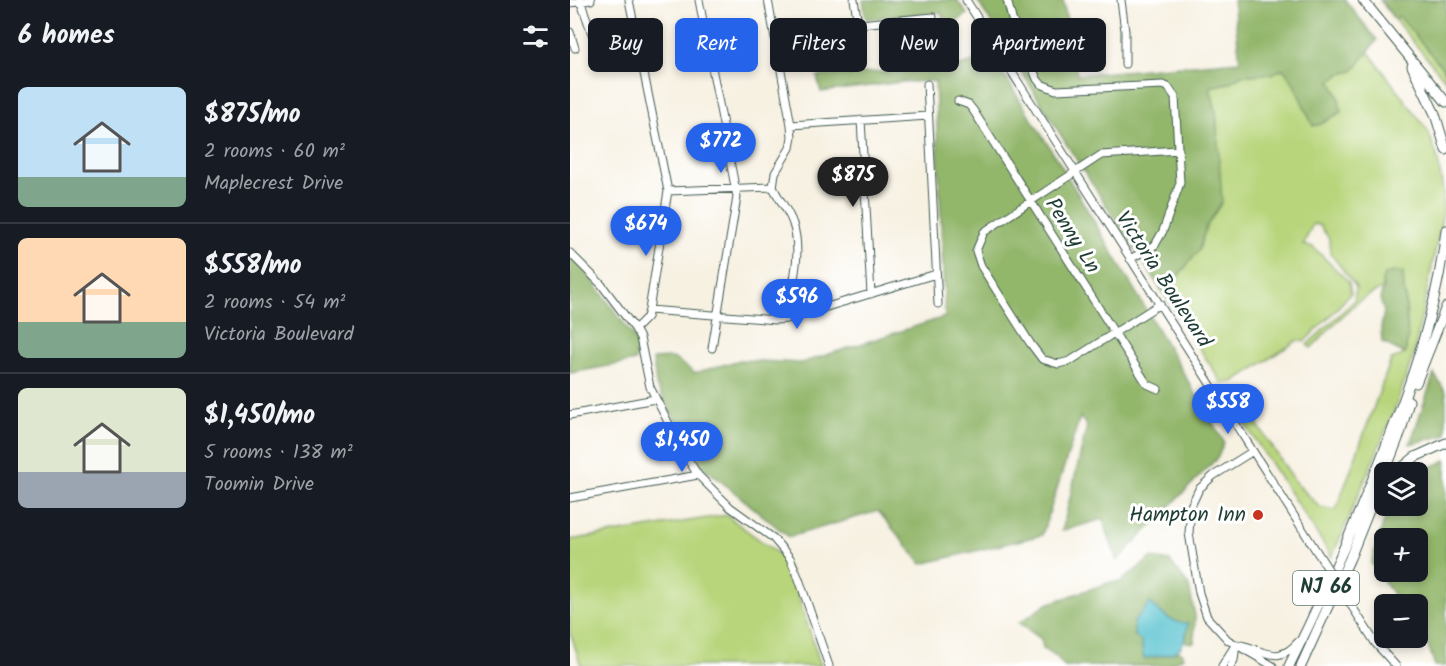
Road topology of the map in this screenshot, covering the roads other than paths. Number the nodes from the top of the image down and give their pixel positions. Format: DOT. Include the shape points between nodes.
graph roads {
  1 [pos="591,0"];
  2 [pos="629,0"];
  3 [pos="699,0"];
  4 [pos="768,0"];
  5 [pos="854,0"];
  6 [pos="966,0"];
  7 [pos="1007,0"];
  8 [pos="1121,0"];
  9 [pos="1364,0"];
  10 [pos="580,1"];
  11 [pos="570,3"];
  12 [pos="933,17"];
  13 [pos="857,18"];
  14 [pos="867,22"];
  15 [pos="588,23"];
  16 [pos="570,32"];
  17 [pos="575,48"];
  18 [pos="1405,50"];
  19 [pos="1125,64"];
  20 [pos="927,84"];
  21 [pos="958,101"];
  22 [pos="1446,102"];
  23 [pos="928,116"];
  24 [pos="861,120"];
  25 [pos="791,124"];
  26 [pos="1179,150"];
  27 [pos="1446,150"];
  28 [pos="1076,173"];
  29 [pos="772,187"];
  30 [pos="736,188"];
  31 [pos="668,191"];
  32 [pos="1030,202"];
  33 [pos="1446,230"];
  34 [pos="570,254"];
  35 [pos="1130,259"];
  36 [pos="936,274"];
  37 [pos="871,294"];
  38 [pos="938,304"];
  39 [pos="1160,304"];
  40 [pos="1446,307"];
  41 [pos="650,310"];
  42 [pos="717,315"];
  43 [pos="787,319"];
  44 [pos="635,328"];
  45 [pos="1114,333"];
  46 [pos="712,348"];
  47 [pos="1158,389"];
  48 [pos="1411,395"];
  49 [pos="655,399"];
  50 [pos="570,415"];
  51 [pos="1393,429"];
  52 [pos="1446,443"];
  53 [pos="1253,451"];
  54 [pos="1388,462"];
  55 [pos="1409,462"];
  56 [pos="698,475"];
  57 [pos="1374,497"];
  58 [pos="570,498"];
  59 [pos="1374,515"];
  60 [pos="1328,608"];
  61 [pos="1305,633"];
  62 [pos="1236,644"];
  63 [pos="829,666"];
  64 [pos="1222,666"];
  65 [pos="1232,666"];
  66 [pos="1273,666"];
  67 [pos="1289,666"];
  68 [pos="1300,666"];
  69 [pos="1396,666"];
  1 -- 10 [label="street"];
  2 -- 31 [label="street"];
  3 -- 30 [label="street"];
  4 -- 25 [label="street"];
  5 -- 13 [label="street"];
  6 -- 28 [label="street, Victoria Boulevard"];
  7 -- 26 [label="street" via="1041,84 1056,90 1168,87 1175,97"];
  8 -- 19 [label="street"];
  9 -- 18 [label="highway"];
  10 -- 11 [label="street"];
  10 -- 15 [label="street"];
  12 -- 14 [label="street"];
  16 -- 17 [label="street"];
  18 -- 22 [label="highway"];
  18 -- 27 [label="highway" via="1435,114"];
  20 -- 23 [label="street"];
  21 -- 32 [label="street, Penny Ln" via="974,110"];
  23 -- 24 [label="street"];
  23 -- 36 [label="street"];
  24 -- 25 [label="street"];
  24 -- 37 [label="street"];
  25 -- 29 [label="street" via="790,148 775,173"];
  26 -- 28 [label="street" via="1101,155"];
  26 -- 35 [label="street" via="1180,183 1163,231 1155,244"];
  28 -- 32 [label="street"];
  28 -- 35 [label="street, Victoria Boulevard"];
  29 -- 30 [label="street"];
  29 -- 43 [label="street" via="793,222 797,240"];
  30 -- 31 [label="street"];
  30 -- 42 [label="street" via="737,202"];
  31 -- 41 [label="street"];
  32 -- 45 [label="street, Penny Ln"];
  32 -- 45 [label="street" via="984,232 976,251 981,266 1030,344 1042,359 1058,364 1070,361"];
  33 -- 51 [label="highway" via="1433,308"];
  34 -- 44 [label="street" via="601,284"];
  35 -- 39 [label="street, Victoria Boulevard"];
  36 -- 37 [label="street"];
  36 -- 38 [label="street"];
  37 -- 43 [label="street"];
  39 -- 45 [label="street"];
  39 -- 53 [label="street, Victoria Boulevard"];
  40 -- 48 [label="highway, NJ 66"];
  41 -- 42 [label="street"];
  41 -- 44 [label="street"];
  42 -- 43 [label="street"];
  42 -- 46 [label="street"];
  44 -- 49 [label="street"];
  45 -- 47 [label="street, Penny Ln" via="1147,384"];
  48 -- 51 [label="highway, NJ 66"];
  48 -- 54 [label="highway, NJ 66"];
  49 -- 50 [label="street"];
  49 -- 56 [label="street"];
  51 -- 61 [label="highway, NJ 66"];
  52 -- 55 [label="highway"];
  53 -- 62 [label="street" via="1202,486 1194,496 1189,516 1203,609 1217,630"];
  53 -- 69 [label="street, Victoria Boulevard, bridge" via="1376,644"];
  56 -- 58 [label="street"];
  56 -- 63 [label="street" via="730,507 773,538 789,558"];
  57 -- 60 [label="highway, NJ 66"];
  59 -- 60 [label="highway" via="1350,572"];
  60 -- 68 [label="highway, NJ 66"];
  61 -- 62 [label="street" via="1280,655"];
  61 -- 67 [label="highway, NJ 66"];
  62 -- 64 [label="street"];
  62 -- 65 [label="street"];
  62 -- 66 [label="street"];
}
